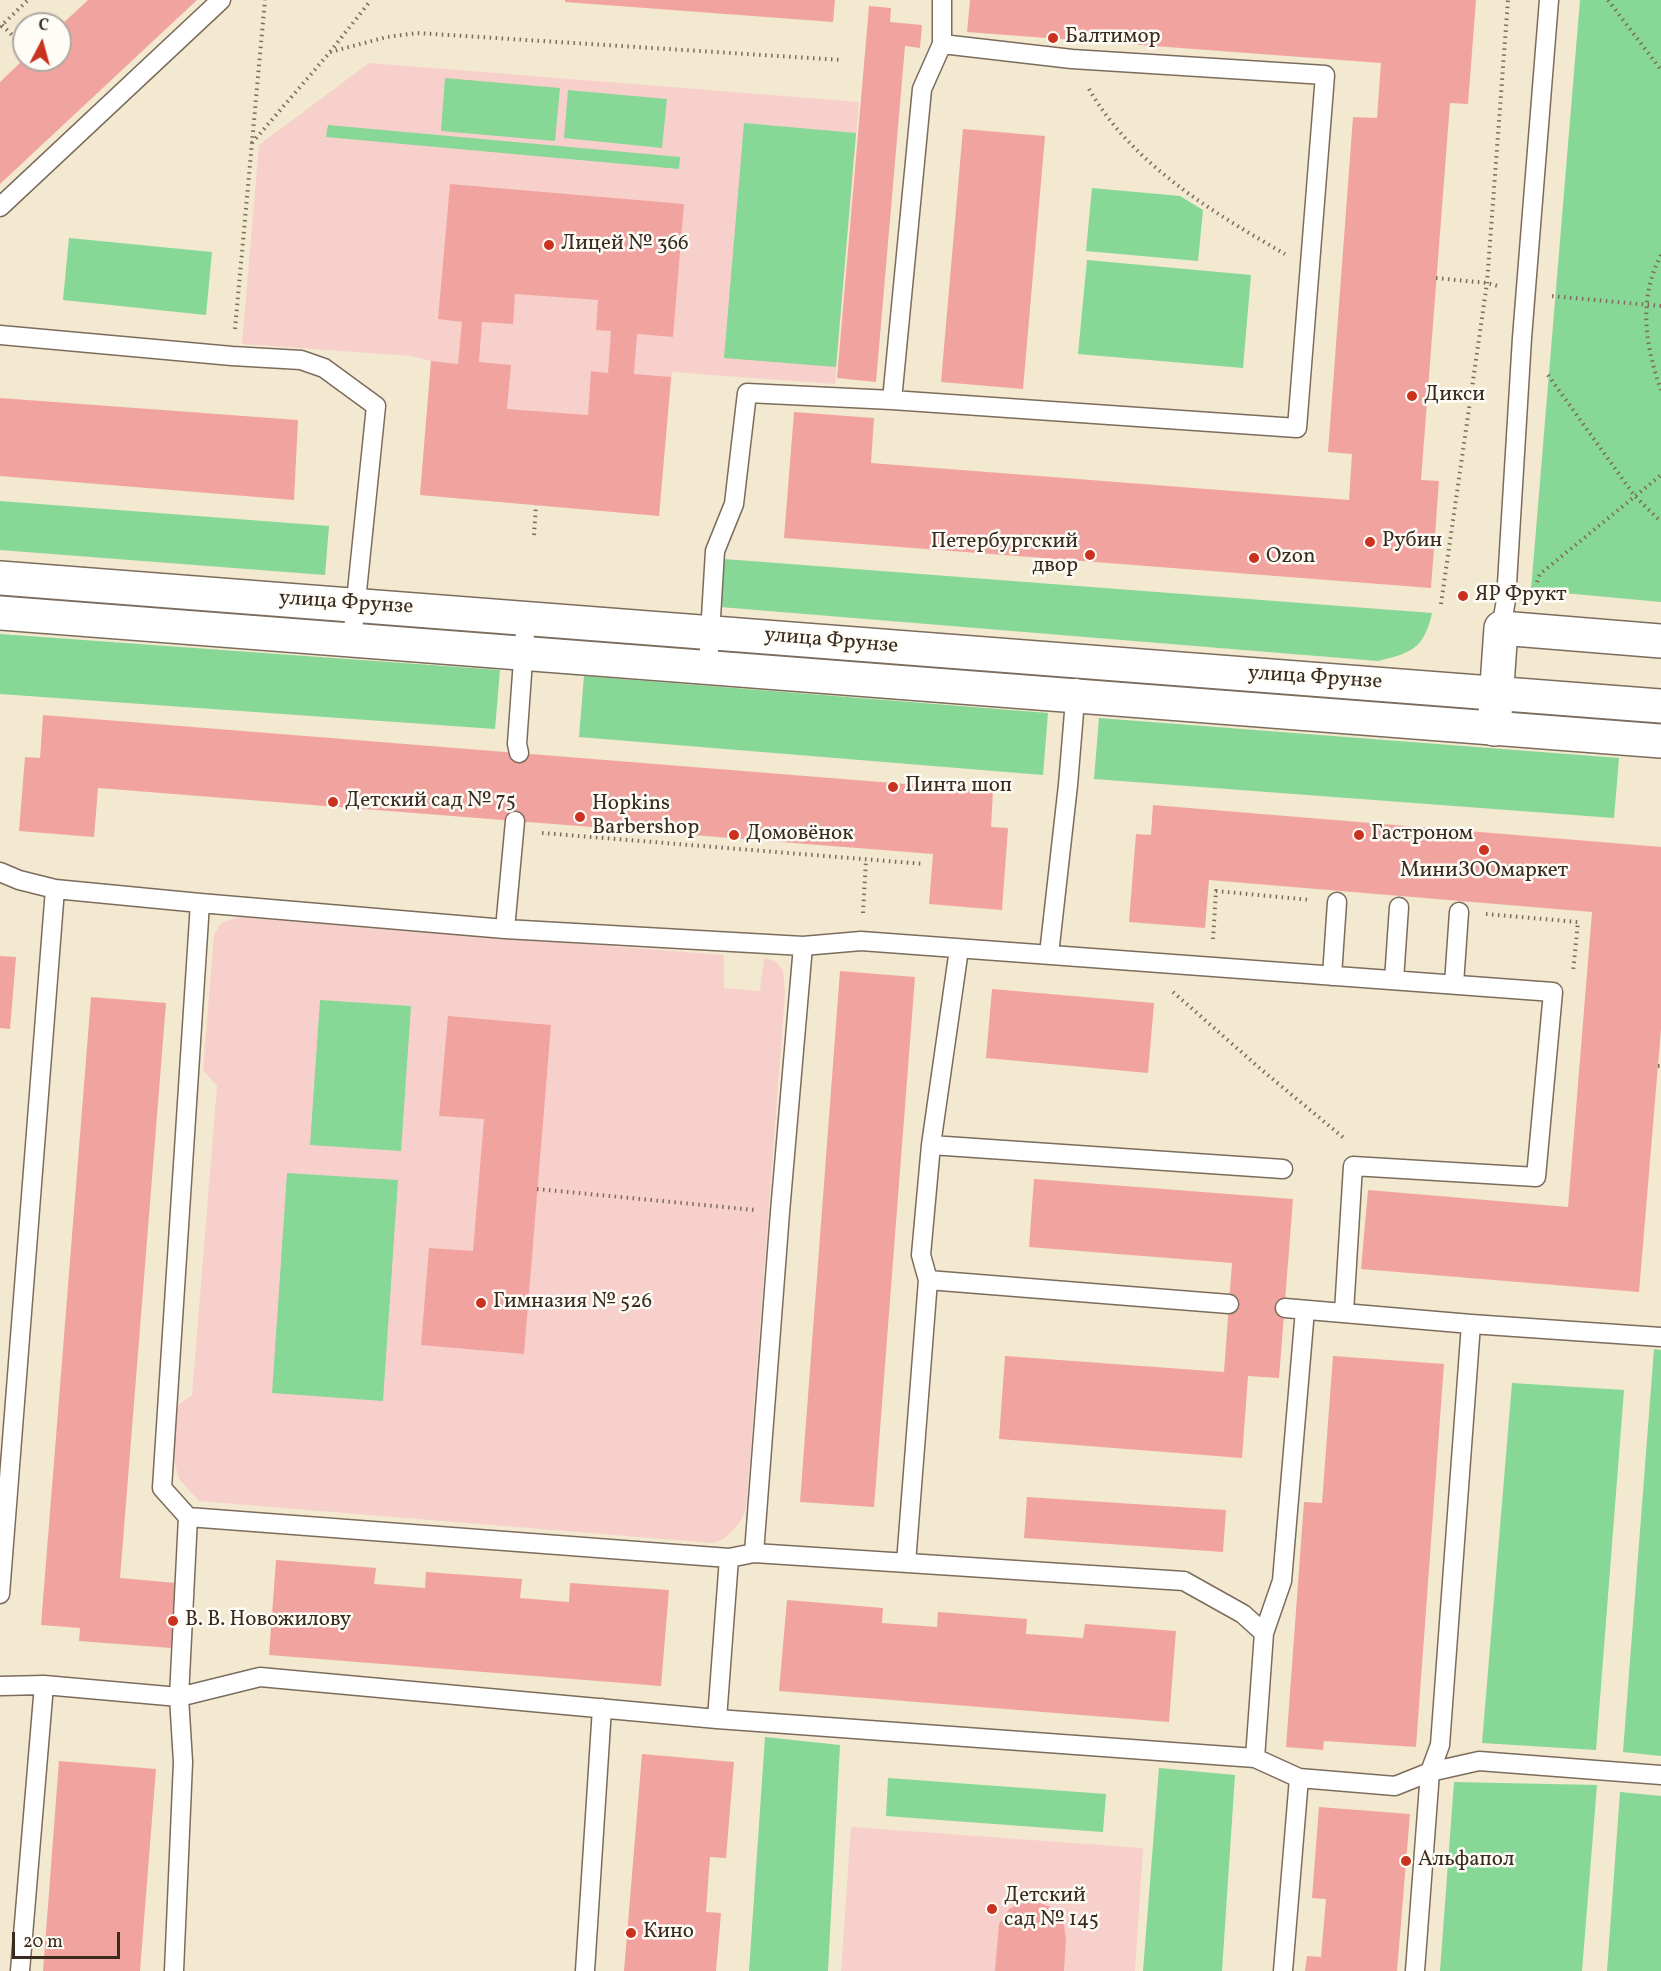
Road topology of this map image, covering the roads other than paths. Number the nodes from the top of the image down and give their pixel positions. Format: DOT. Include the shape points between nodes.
graph roads {
  1 [pos="221,0"];
  2 [pos="942,0"];
  3 [pos="1549,0"];
  4 [pos="942,44"];
  5 [pos="0,207"];
  6 [pos="0,335"];
  7 [pos="892,400"];
  8 [pos="0,578"];
  9 [pos="355,605"];
  10 [pos="0,613"];
  11 [pos="526,618"];
  12 [pos="1501,628"];
  13 [pos="710,632"];
  14 [pos="352,640"];
  15 [pos="1661,641"];
  16 [pos="524,653"];
  17 [pos="1078,661"];
  18 [pos="708,667"];
  19 [pos="1496,693"];
  20 [pos="1075,696"];
  21 [pos="1661,706"];
  22 [pos="1494,729"];
  23 [pos="1661,741"];
  24 [pos="519,753"];
  25 [pos="514,826"];
  26 [pos="0,872"];
  27 [pos="55,889"];
  28 [pos="1337,902"];
  29 [pos="200,903"];
  30 [pos="1399,907"];
  31 [pos="1459,912"];
  32 [pos="505,929"];
  33 [pos="804,946"];
  34 [pos="958,949"];
  35 [pos="1049,954"];
  36 [pos="1332,976"];
  37 [pos="1394,980"];
  38 [pos="1454,984"];
  39 [pos="931,1145"];
  40 [pos="1283,1169"];
  41 [pos="928,1280"];
  42 [pos="1229,1304"];
  43 [pos="1285,1308"];
  44 [pos="1305,1310"];
  45 [pos="1344,1312"];
  46 [pos="1471,1324"];
  47 [pos="1661,1337"];
  48 [pos="188,1517"];
  49 [pos="2,1534"];
  50 [pos="754,1553"];
  51 [pos="729,1558"];
  52 [pos="906,1563"];
  53 [pos="0,1594"];
  54 [pos="1264,1633"];
  55 [pos="44,1685"];
  56 [pos="0,1686"];
  57 [pos="178,1697"];
  58 [pos="602,1708"];
  59 [pos="717,1719"];
  60 [pos="1255,1758"];
  61 [pos="1430,1772"];
  62 [pos="1661,1775"];
  63 [pos="1299,1778"];
  64 [pos="20,1971"];
  65 [pos="174,1971"];
  66 [pos="585,1971"];
  67 [pos="1283,1971"];
  68 [pos="1415,1971"];
  1 -- 5 [label="lane"];
  2 -- 4 [label="lane"];
  3 -- 12 [label="lane"];
  4 -- 7 [label="lane" via="922,89"];
  4 -- 7 [label="lane" via="1072,58 1325,75 1297,428"];
  6 -- 9 [label="lane" via="300,360 324,368 375,406"];
  7 -- 13 [label="lane" via="747,393 734,504 716,551"];
  8 -- 9 [label="street, улица Фрунзе"];
  9 -- 11 [label="street, улица Фрунзе"];
  9 -- 14 [label="lane"];
  10 -- 14 [label="street, улица Фрунзе"];
  11 -- 13 [label="street, улица Фрунзе"];
  11 -- 16 [label="lane"];
  12 -- 15 [label="street"];
  12 -- 19 [label="street"];
  13 -- 17 [label="street, улица Фрунзе"];
  13 -- 18 [label="lane"];
  14 -- 16 [label="street, улица Фрунзе"];
  16 -- 18 [label="street, улица Фрунзе"];
  16 -- 24 [label="lane"];
  17 -- 19 [label="street, улица Фрунзе"];
  17 -- 20 [label="lane"];
  18 -- 20 [label="street, улица Фрунзе"];
  19 -- 21 [label="street, улица Фрунзе"];
  19 -- 22 [label="street"];
  20 -- 22 [label="street, улица Фрунзе"];
  20 -- 35 [label="lane"];
  22 -- 23 [label="street, улица Фрунзе"];
  25 -- 32 [label="lane"];
  26 -- 27 [label="lane"];
  27 -- 29 [label="lane"];
  27 -- 49 [label="lane"];
  28 -- 36 [label="lane"];
  29 -- 32 [label="lane"];
  29 -- 48 [label="lane" via="162,1488"];
  30 -- 37 [label="lane"];
  31 -- 38 [label="lane"];
  32 -- 33 [label="lane"];
  33 -- 34 [label="lane" via="861,941"];
  33 -- 50 [label="lane"];
  34 -- 35 [label="lane"];
  34 -- 39 [label="lane"];
  35 -- 36 [label="lane"];
  36 -- 37 [label="lane"];
  37 -- 38 [label="lane"];
  38 -- 45 [label="lane" via="1553,992 1536,1177 1353,1166"];
  39 -- 40 [label="lane"];
  39 -- 41 [label="lane" via="921,1256"];
  41 -- 42 [label="lane"];
  41 -- 52 [label="lane"];
  43 -- 44 [label="lane"];
  44 -- 45 [label="lane"];
  44 -- 54 [label="lane" via="1282,1581"];
  45 -- 46 [label="lane"];
  46 -- 47 [label="lane"];
  46 -- 61 [label="lane" via="1440,1745"];
  48 -- 51 [label="lane"];
  48 -- 57 [label="lane"];
  49 -- 53 [label="lane"];
  50 -- 51 [label="lane"];
  50 -- 52 [label="lane"];
  51 -- 59 [label="lane"];
  52 -- 54 [label="lane" via="1184,1581 1243,1614"];
  54 -- 60 [label="lane"];
  55 -- 56 [label="lane"];
  55 -- 57 [label="lane"];
  55 -- 64 [label="lane"];
  57 -- 58 [label="lane" via="260,1677"];
  57 -- 65 [label="lane" via="183,1762"];
  58 -- 59 [label="lane"];
  58 -- 66 [label="lane"];
  59 -- 60 [label="lane"];
  60 -- 63 [label="lane"];
  61 -- 62 [label="lane" via="1479,1761"];
  61 -- 63 [label="lane" via="1395,1786"];
  61 -- 68 [label="lane"];
  63 -- 67 [label="lane"];
}
